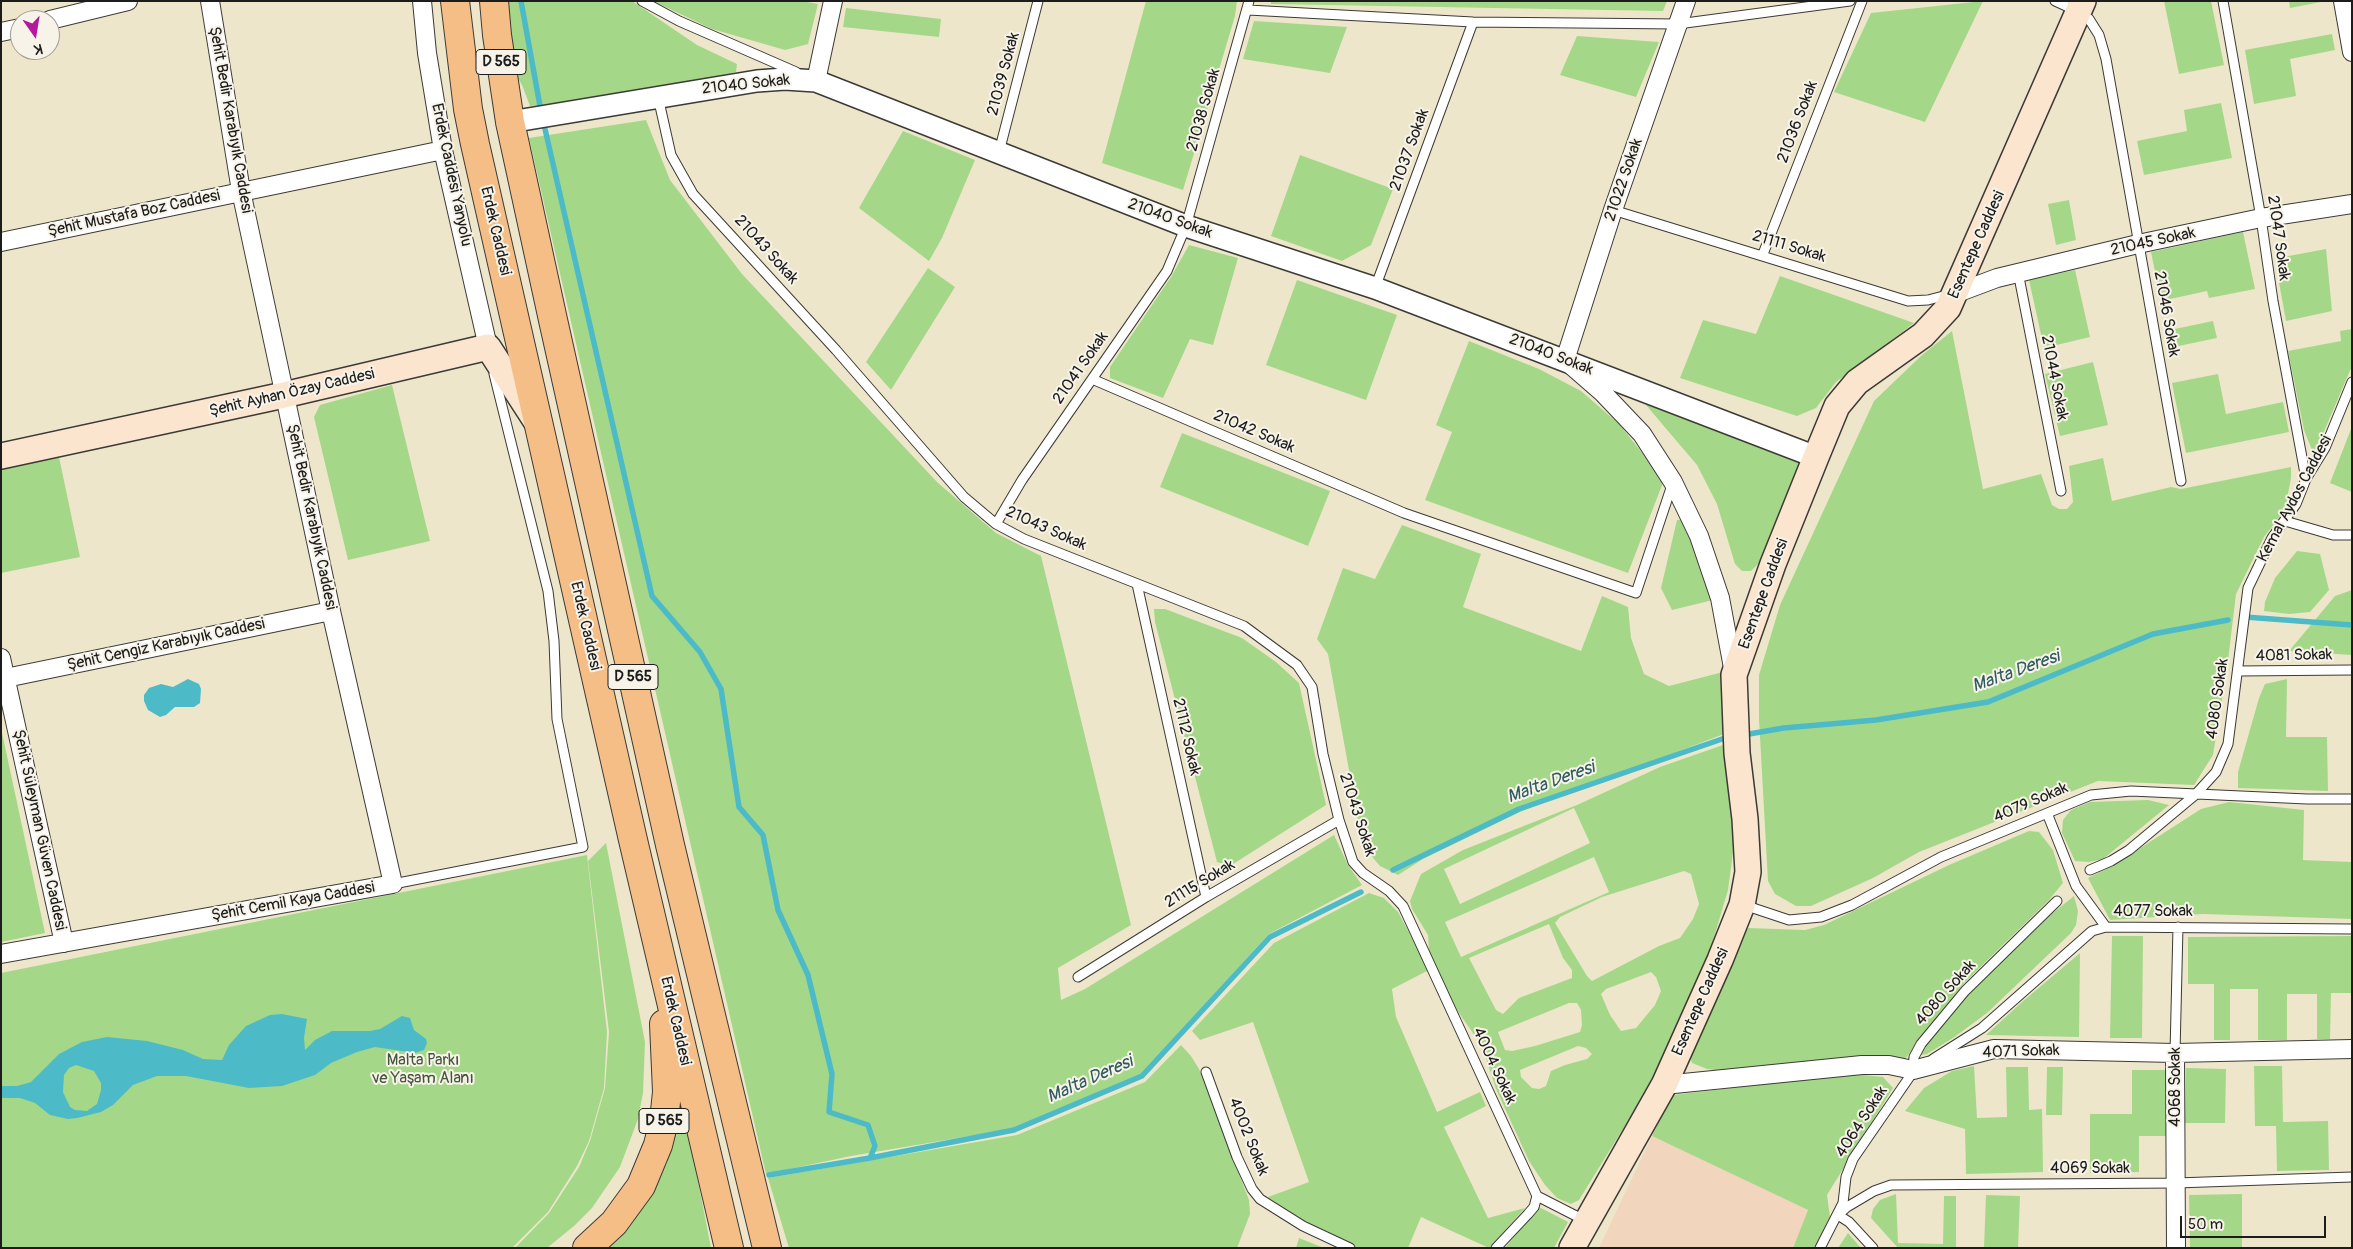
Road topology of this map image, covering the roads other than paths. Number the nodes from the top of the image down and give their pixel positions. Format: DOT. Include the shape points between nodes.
graph roads {
  1 [pos="128,1"];
  2 [pos="210,1"];
  3 [pos="422,1"];
  4 [pos="455,1"];
  5 [pos="494,1"];
  6 [pos="642,1"];
  7 [pos="833,1"];
  8 [pos="1038,1"];
  9 [pos="1686,1"];
  10 [pos="1850,1"];
  11 [pos="1862,1"];
  12 [pos="2056,1"];
  13 [pos="2223,1"];
  14 [pos="2344,1"];
  15 [pos="1248,6"];
  16 [pos="2081,6"];
  17 [pos="60,18"];
  18 [pos="1473,22"];
  19 [pos="1678,24"];
  20 [pos="2352,52"];
  21 [pos="816,81"];
  22 [pos="658,97"];
  23 [pos="510,122"];
  24 [pos="443,150"];
  25 [pos="998,154"];
  26 [pos="241,191"];
  27 [pos="2352,204"];
  28 [pos="1613,210"];
  29 [pos="2261,218"];
  30 [pos="1186,226"];
  31 [pos="1,242"];
  32 [pos="2138,244"];
  33 [pos="1763,254"];
  34 [pos="2018,272"];
  35 [pos="1375,288"];
  36 [pos="1957,292"];
  37 [pos="488,347"];
  38 [pos="1565,360"];
  39 [pos="1092,379"];
  40 [pos="2352,382"];
  41 [pos="284,395"];
  42 [pos="540,428"];
  43 [pos="1,456"];
  44 [pos="1816,457"];
  45 [pos="2306,479"];
  46 [pos="2181,481"];
  47 [pos="1673,482"];
  48 [pos="2061,491"];
  49 [pos="2285,521"];
  50 [pos="996,524"];
  51 [pos="2352,535"];
  52 [pos="1137,584"];
  53 [pos="2248,588"];
  54 [pos="331,611"];
  55 [pos="1,658"];
  56 [pos="2352,670"];
  57 [pos="2238,672"];
  58 [pos="1734,675"];
  59 [pos="3,679"];
  60 [pos="2195,795"];
  61 [pos="2352,798"];
  62 [pos="2047,814"];
  63 [pos="1339,820"];
  64 [pos="2090,870"];
  65 [pos="392,884"];
  66 [pos="1389,891"];
  67 [pos="1206,897"];
  68 [pos="2057,900"];
  69 [pos="1742,905"];
  70 [pos="2106,927"];
  71 [pos="2178,927"];
  72 [pos="2352,929"];
  73 [pos="64,943"];
  74 [pos="1,954"];
  75 [pos="664,970"];
  76 [pos="1078,977"];
  77 [pos="2352,1049"];
  78 [pos="2176,1053"];
  79 [pos="1913,1070"];
  80 [pos="1206,1072"];
  81 [pos="1664,1085"];
  82 [pos="2352,1177"];
  83 [pos="2176,1183"];
  84 [pos="1537,1196"];
  85 [pos="1838,1215"];
  86 [pos="1586,1221"];
  87 [pos="765,1239"];
  88 [pos="728,1244"];
  89 [pos="586,1248"];
  90 [pos="1350,1248"];
  91 [pos="1496,1248"];
  92 [pos="1572,1248"];
  93 [pos="1820,1248"];
  94 [pos="1873,1248"];
  95 [pos="2176,1248"];
  1 -- 17 [label="street"];
  2 -- 26 [label="street, Şehit Bedir Karabıyık Caddesi"];
  3 -- 24 [label="street, Erdek Caddesi Yanyolu"];
  4 -- 42 [label="highway, Erdek Caddesi / D 565" via="468,109"];
  5 -- 23 [label="highway, D 565"];
  6 -- 21 [label="lane" via="678,21"];
  7 -- 21 [label="street"];
  8 -- 25 [label="lane, 21039 Sokak"];
  9 -- 19 [label="street, 21022 Sokak"];
  10 -- 19 [label="lane"];
  11 -- 33 [label="lane, 21036 Sokak"];
  12 -- 16 [label="lane"];
  13 -- 29 [label="lane, 21047 Sokak"];
  14 -- 20 [label="street"];
  15 -- 18 [label="lane"];
  15 -- 30 [label="lane, 21038 Sokak"];
  16 -- 32 [label="lane, 21046 Sokak" via="2099,35 2106,59"];
  16 -- 36 [label="main road, Esentepe Caddesi"];
  18 -- 19 [label="lane"];
  18 -- 35 [label="lane, 21037 Sokak"];
  19 -- 28 [label="street, 21022 Sokak"];
  21 -- 22 [label="street, 21040 Sokak" via="757,81"];
  21 -- 25 [label="street, 21040 Sokak"];
  22 -- 23 [label="street, 21040 Sokak"];
  22 -- 50 [label="lane, 21043 Sokak" via="671,155 693,194 836,350 964,497"];
  23 -- 87 [label="highway, D 565" via="670,845"];
  24 -- 26 [label="street, Şehit Mustafa Boz Caddesi"];
  24 -- 37 [label="street, Erdek Caddesi Yanyolu"];
  25 -- 30 [label="street, 21040 Sokak"];
  26 -- 31 [label="street, Şehit Mustafa Boz Caddesi"];
  26 -- 41 [label="street, Şehit Bedir Karabıyık Caddesi"];
  27 -- 29 [label="street, 21045 Sokak"];
  28 -- 33 [label="lane, 21111 Sokak"];
  28 -- 38 [label="street, 21022 Sokak"];
  29 -- 32 [label="street, 21045 Sokak"];
  29 -- 45 [label="lane, 21047 Sokak"];
  30 -- 35 [label="street, 21040 Sokak"];
  30 -- 39 [label="lane, 21041 Sokak" via="1167,271"];
  32 -- 34 [label="street, 21045 Sokak"];
  32 -- 46 [label="lane, 21046 Sokak"];
  33 -- 36 [label="lane, 21111 Sokak" via="1908,301 1928,300"];
  34 -- 36 [label="street, 21045 Sokak"];
  34 -- 48 [label="lane, 21044 Sokak"];
  35 -- 38 [label="street, 21040 Sokak"];
  36 -- 44 [label="main road, Esentepe Caddesi" via="1948,308 1923,335 1857,382 1838,406"];
  37 -- 41 [label="main road, Şehit Ayhan Özay Caddesi"];
  37 -- 42 [label="main road"];
  37 -- 65 [label="lane, Şehit Cemil Kaya Caddesi" via="548,591 557,719 584,847"];
  38 -- 44 [label="street, 21040 Sokak"];
  38 -- 47 [label="street, Esentepe Caddesi" via="1603,392 1642,434"];
  39 -- 47 [label="lane, 21042 Sokak" via="1404,513 1636,593"];
  39 -- 50 [label="lane, 21041 Sokak" via="1022,480"];
  40 -- 45 [label="lane, Kemal Aydos Caddesi" via="2325,448"];
  41 -- 43 [label="main road, Şehit Ayhan Özay Caddesi"];
  41 -- 54 [label="street, Şehit Bedir Karabıyık Caddesi"];
  42 -- 75 [label="highway, Erdek Caddesi / D 565"];
  44 -- 58 [label="main road, Esentepe Caddesi" via="1773,564"];
  45 -- 49 [label="lane, Kemal Aydos Caddesi"];
  47 -- 58 [label="street, Esentepe Caddesi" via="1699,536 1720,598"];
  49 -- 51 [label="lane" via="2333,536"];
  49 -- 53 [label="lane, Kemal Aydos Caddesi" via="2272,538"];
  50 -- 52 [label="lane, 21043 Sokak"];
  52 -- 63 [label="lane, 21043 Sokak" via="1244,626 1297,665 1312,687 1323,754"];
  52 -- 67 [label="lane, 21112 Sokak"];
  53 -- 57 [label="lane, 4080 Sokak"];
  54 -- 59 [label="street, Şehit Cengiz Karabıyık Caddesi"];
  54 -- 65 [label="street, Şehit Bedir Karabıyık Caddesi"];
  55 -- 59 [label="street, Şehit Süleyman Güven Caddesi"];
  56 -- 57 [label="lane, 4081 Sokak"];
  57 -- 60 [label="lane, 4080 Sokak" via="2228,744 2216,772"];
  58 -- 69 [label="main road, Esentepe Caddesi" via="1737,753 1748,872"];
  59 -- 73 [label="street, Şehit Süleyman Güven Caddesi"];
  60 -- 61 [label="lane, 4079 Sokak"];
  60 -- 62 [label="lane, 4079 Sokak" via="2111,792 2091,795"];
  60 -- 64 [label="lane, 4080 Sokak" via="2128,850"];
  62 -- 69 [label="lane, 4079 Sokak" via="1941,857 1852,906 1821,918 1789,920"];
  62 -- 70 [label="lane" via="2076,886"];
  63 -- 66 [label="lane, 21043 Sokak" via="1353,862 1363,874"];
  63 -- 67 [label="lane, 21115 Sokak"];
  65 -- 73 [label="street, Şehit Cemil Kaya Caddesi"];
  66 -- 84 [label="lane, 4004 Sokak" via="1403,906"];
  67 -- 76 [label="lane, 21115 Sokak"];
  68 -- 79 [label="lane, 4080 Sokak" via="1965,991 1921,1044 1914,1057"];
  69 -- 81 [label="main road, Esentepe Caddesi"];
  70 -- 71 [label="lane, 4077 Sokak"];
  70 -- 79 [label="lane, 4077 Sokak" via="2092,931 1982,1028"];
  71 -- 72 [label="lane, 4077 Sokak"];
  71 -- 78 [label="lane, 4068 Sokak"];
  73 -- 74 [label="street, Şehit Cemil Kaya Caddesi"];
  75 -- 88 [label="highway, Erdek Caddesi / D 565"];
  75 -- 89 [label="highway, D 565" via="667,1092 658,1145 641,1186 614,1223"];
  77 -- 78 [label="street, 4071 Sokak"];
  78 -- 79 [label="street, 4071 Sokak" via="1994,1049"];
  78 -- 83 [label="street, 4068 Sokak"];
  79 -- 81 [label="street, 4071 Sokak" via="1889,1065 1862,1065"];
  79 -- 85 [label="lane, 4064 Sokak" via="1853,1159"];
  80 -- 90 [label="lane, 4002 Sokak" via="1237,1157 1260,1199 1303,1226"];
  81 -- 86 [label="main road, Esentepe Caddesi"];
  82 -- 83 [label="lane, 4069 Sokak"];
  83 -- 85 [label="lane, 4069 Sokak" via="1892,1185 1874,1191"];
  83 -- 95 [label="street, 4068 Sokak"];
  84 -- 86 [label="lane"];
  84 -- 91 [label="lane" via="1534,1207"];
  85 -- 93 [label="lane, 4064 Sokak"];
  85 -- 94 [label="lane"];
  86 -- 92 [label="main road, Esentepe Caddesi"];
}
